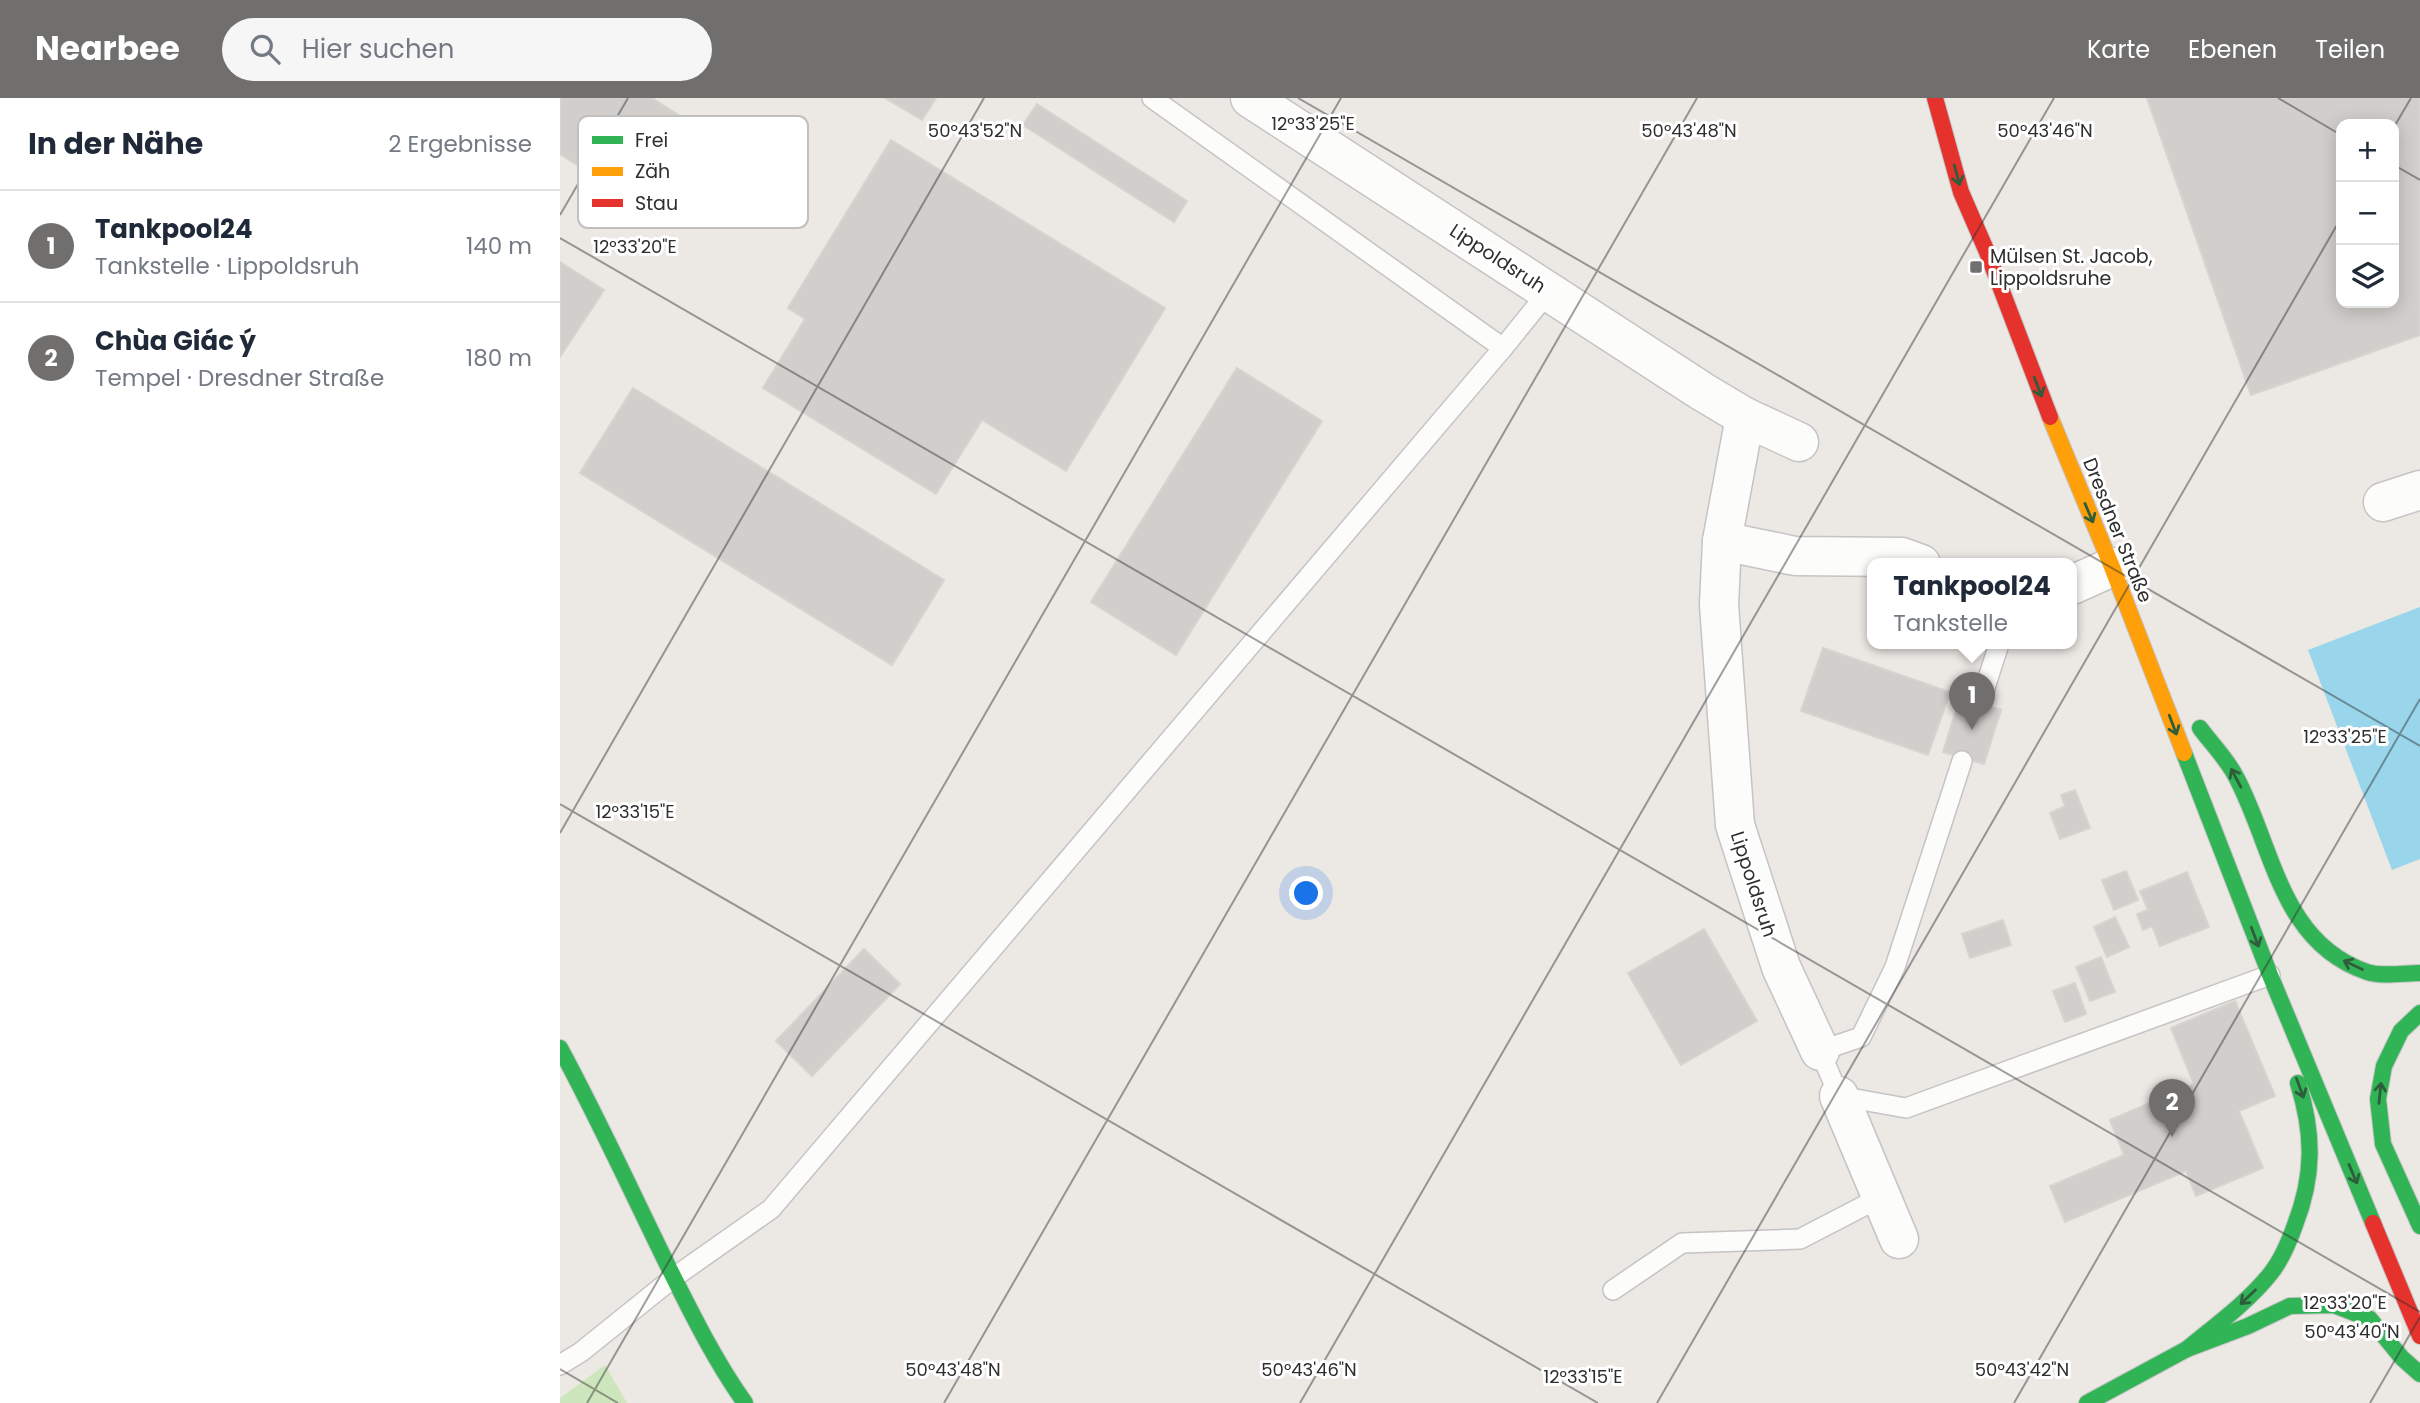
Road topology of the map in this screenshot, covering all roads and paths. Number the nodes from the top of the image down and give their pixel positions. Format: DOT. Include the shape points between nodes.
graph roads {
  1 [pos="1152,98"];
  2 [pos="1250,98"];
  3 [pos="1938,103"];
  4 [pos="1970,165"];
  5 [pos="1549,291"];
  6 [pos="1503,348"];
  7 [pos="1745,417"];
  8 [pos="1799,442"];
  9 [pos="2420,490"];
  10 [pos="2384,502"];
  11 [pos="1722,541"];
  12 [pos="1905,558"];
  13 [pos="2112,567"];
  14 [pos="2077,583"];
  15 [pos="1997,649"];
  16 [pos="1981,700"];
  17 [pos="1962,761"];
  18 [pos="2219,777"];
  19 [pos="2420,973"];
  20 [pos="2270,975"];
  21 [pos="2420,1013"];
  22 [pos="560,1048"];
  23 [pos="1820,1051"];
  24 [pos="1839,1096"];
  25 [pos="1881,1197"];
  26 [pos="2420,1226"];
  27 [pos="1899,1239"];
  28 [pos="673,1278"];
  29 [pos="1613,1290"];
  30 [pos="2420,1336"];
  31 [pos="2187,1349"];
  32 [pos="560,1365"];
  33 [pos="2420,1374"];
  34 [pos="744,1403"];
  35 [pos="2087,1403"];
  1 -- 6 [label="lane"];
  2 -- 5 [label="street, Lippoldsruh"];
  3 -- 4 [label="main road"];
  3 -- 13 [label="main road, Dresdner Straße, one-way" via="1961,192"];
  5 -- 6 [label="lane"];
  5 -- 7 [label="street, Lippoldsruh"];
  6 -- 28 [label="lane" via="771,1209"];
  7 -- 8 [label="street, Lippoldsruh"];
  7 -- 11 [label="street, Lippoldsruh"];
  9 -- 10 [label="street"];
  11 -- 12 [label="street" via="1795,556"];
  11 -- 23 [label="street, Lippoldsruh" via="1719,605 1735,825 1781,967"];
  13 -- 14 [label="street"];
  13 -- 20 [label="main road, Dresdner Straße, one-way"];
  15 -- 16 [label="lane"];
  17 -- 23 [label="lane" via="1895,967 1861,1037"];
  19 -- 18 [label="main road, one-way" via="2370,973 2336,957 2311,933 2287,902 2235,774 2197,722"];
  20 -- 24 [label="lane" via="1906,1108"];
  20 -- 30 [label="main road, Dresdner Straße, one-way"];
  20 -- 31 [label="main road, one-way" via="2273,1016 2304,1098 2311,1164 2297,1222 2273,1271"];
  26 -- 21 [label="main road, one-way" via="2383,1144 2378,1099 2384,1066 2401,1031"];
  22 -- 28 [label="main road"];
  23 -- 24 [label="lane, Lippoldsruh"];
  24 -- 25 [label="street, Lippoldsruh"];
  25 -- 27 [label="street, Lippoldsruh"];
  25 -- 29 [label="lane" via="1800,1239 1682,1243"];
  28 -- 32 [label="lane"];
  28 -- 34 [label="main road"];
  31 -- 33 [label="main road" via="2290,1306 2334,1305 2370,1319"];
  31 -- 35 [label="main road"];
}
